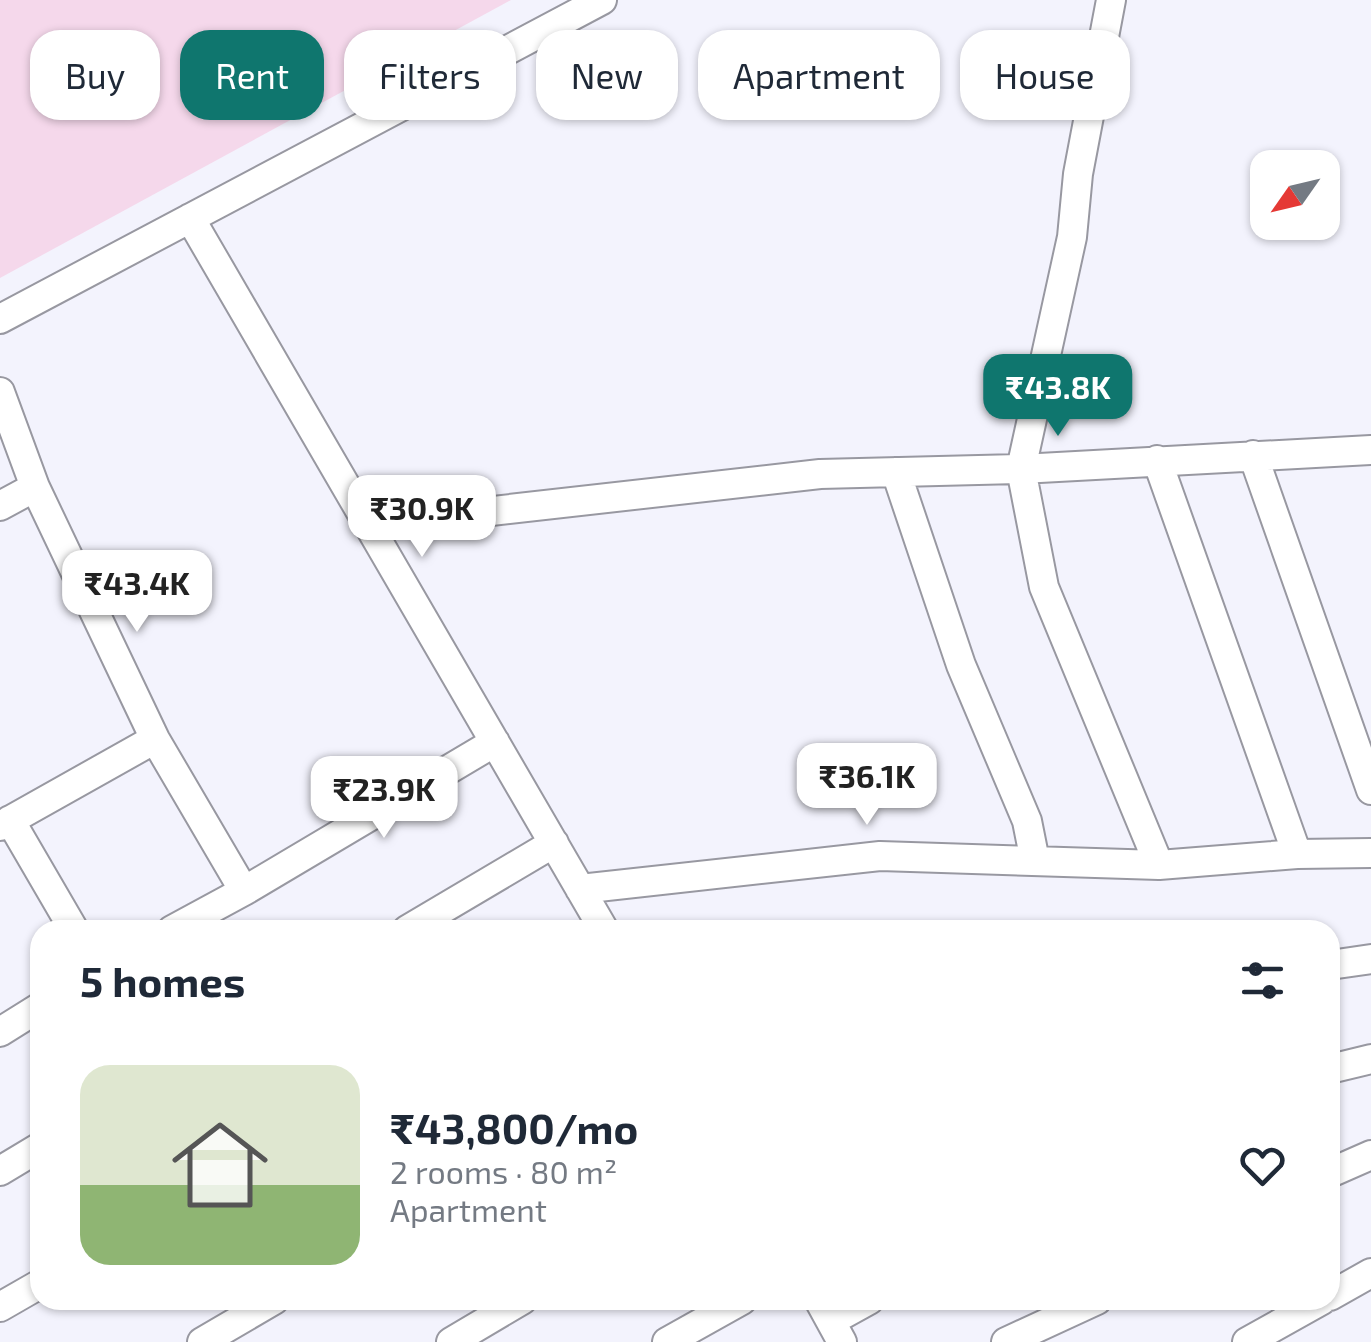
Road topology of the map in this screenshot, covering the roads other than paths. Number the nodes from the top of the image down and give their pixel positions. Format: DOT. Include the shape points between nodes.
graph roads {
  1 [pos="602,0"];
  2 [pos="1111,0"];
  3 [pos="190,218"];
  4 [pos="0,319"];
  5 [pos="0,392"];
  6 [pos="1371,450"];
  7 [pos="1253,455"];
  8 [pos="1158,460"];
  9 [pos="1022,468"];
  10 [pos="896,472"];
  11 [pos="35,487"];
  12 [pos="0,506"];
  13 [pos="368,525"];
  14 [pos="155,740"];
  15 [pos="495,742"];
  16 [pos="1371,790"];
  17 [pos="5,823"];
  18 [pos="554,844"];
  19 [pos="1371,853"];
  20 [pos="1297,854"];
  21 [pos="1035,862"];
  22 [pos="1159,866"];
  23 [pos="580,889"];
  24 [pos="244,892"];
  25 [pos="68,920"];
  26 [pos="191,920"];
  27 [pos="425,920"];
  28 [pos="598,920"];
  29 [pos="1371,959"];
  30 [pos="1340,964"];
  31 [pos="30,1013"];
  32 [pos="0,1032"];
  33 [pos="1371,1059"];
  34 [pos="1340,1067"];
  35 [pos="30,1153"];
  36 [pos="1371,1154"];
  37 [pos="1340,1168"];
  38 [pos="0,1171"];
  39 [pos="1371,1273"];
  40 [pos="30,1290"];
  41 [pos="1340,1290"];
  42 [pos="0,1307"];
  43 [pos="257,1310"];
  44 [pos="505,1310"];
  45 [pos="724,1310"];
  46 [pos="1075,1310"];
  47 [pos="1304,1310"];
  48 [pos="202,1342"];
  49 [pos="450,1342"];
  50 [pos="666,1342"];
  51 [pos="1006,1342"];
  52 [pos="1247,1342"];
  1 -- 3 [label="street"];
  2 -- 9 [label="street" via="1074,228"];
  3 -- 4 [label="street"];
  3 -- 13 [label="street"];
  5 -- 11 [label="street"];
  6 -- 7 [label="street"];
  7 -- 8 [label="street"];
  7 -- 16 [label="street"];
  8 -- 9 [label="street"];
  8 -- 20 [label="street"];
  9 -- 10 [label="street"];
  9 -- 22 [label="street" via="1044,587"];
  10 -- 13 [label="street" via="820,474"];
  10 -- 21 [label="street" via="961,664 1028,821"];
  11 -- 12 [label="street"];
  11 -- 14 [label="street"];
  13 -- 15 [label="street"];
  14 -- 17 [label="street"];
  14 -- 24 [label="street"];
  15 -- 18 [label="street"];
  15 -- 24 [label="street"];
  17 -- 25 [label="street"];
  18 -- 23 [label="street"];
  18 -- 27 [label="street"];
  19 -- 20 [label="street"];
  20 -- 22 [label="street"];
  21 -- 22 [label="street"];
  21 -- 23 [label="street" via="880,856"];
  23 -- 28 [label="street"];
  24 -- 26 [label="street"];
  29 -- 30 [label="street"];
  31 -- 32 [label="street"];
  33 -- 34 [label="street"];
  35 -- 38 [label="street"];
  36 -- 37 [label="street"];
  39 -- 41 [label="street"];
  40 -- 42 [label="street"];
  43 -- 48 [label="street"];
  44 -- 49 [label="street"];
  45 -- 50 [label="street"];
  46 -- 51 [label="street"];
  47 -- 52 [label="street"];
}
